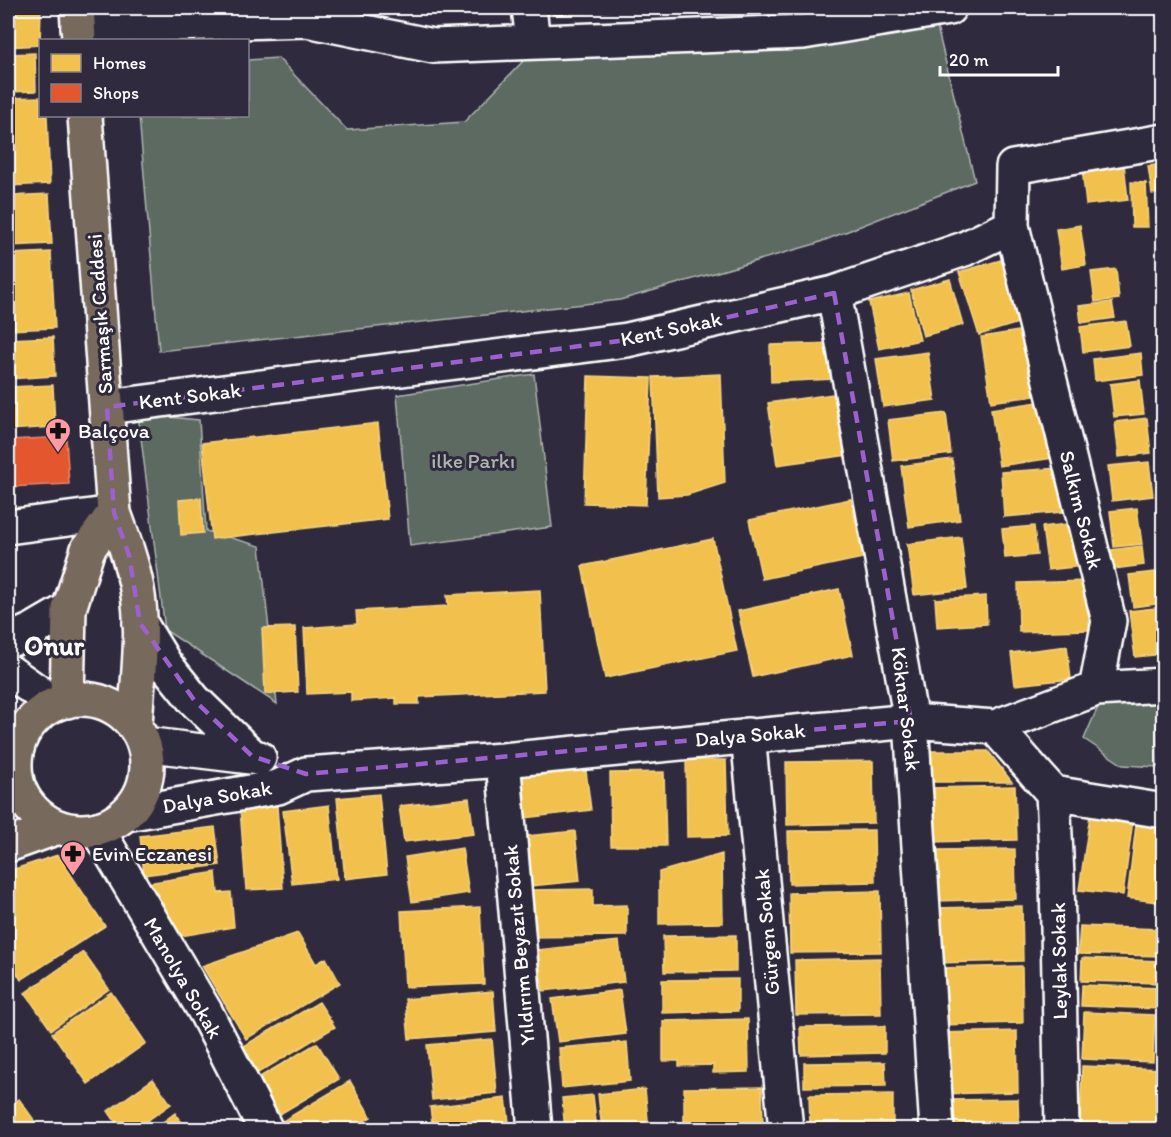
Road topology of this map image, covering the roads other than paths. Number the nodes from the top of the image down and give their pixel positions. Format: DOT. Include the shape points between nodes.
graph roads {
  1 [pos="529,8"];
  2 [pos="949,8"];
  3 [pos="78,25"];
  4 [pos="533,40"];
  5 [pos="85,117"];
  6 [pos="1164,141"];
  7 [pos="1012,226"];
  8 [pos="834,293"];
  9 [pos="107,407"];
  10 [pos="114,513"];
  11 [pos="8,527"];
  12 [pos="69,609"];
  13 [pos="140,623"];
  14 [pos="8,641"];
  15 [pos="8,671"];
  16 [pos="1164,685"];
  17 [pos="1096,688"];
  18 [pos="61,703"];
  19 [pos="911,721"];
  20 [pos="994,727"];
  21 [pos="748,735"];
  22 [pos="139,736"];
  23 [pos="252,756"];
  24 [pos="11,757"];
  25 [pos="503,760"];
  26 [pos="306,774"];
  27 [pos="1053,793"];
  28 [pos="1164,811"];
  29 [pos="126,814"];
  30 [pos="58,827"];
  31 [pos="97,829"];
  32 [pos="8,845"];
  33 [pos="266,1130"];
  34 [pos="535,1130"];
  35 [pos="786,1130"];
  36 [pos="937,1130"];
  37 [pos="1062,1130"];
  1 -- 4 [label="street"];
  2 -- 4 [label="street" via="802,32"];
  3 -- 4 [label="street" via="307,20 433,46"];
  5 -- 9 [label="main road, Sarmaşık Caddesi"];
  6 -- 7 [label="street" via="1013,167"];
  7 -- 8 [label="street, Kent Sokak" via="964,249"];
  7 -- 17 [label="street, Salkım Sokak" via="1108,621"];
  8 -- 9 [label="street, Kent Sokak" via="627,340"];
  8 -- 19 [label="street, Köknar Sokak"];
  9 -- 10 [label="main road, Sarmaşık Caddesi"];
  10 -- 11 [label="street"];
  10 -- 12 [label="main road" via="88,549"];
  10 -- 13 [label="main road, Sarmaşık Caddesi" via="129,555"];
  12 -- 14 [label="street"];
  12 -- 18 [label="main road"];
  13 -- 22 [label="main road, Sarmaşık Caddesi"];
  13 -- 23 [label="street" via="165,664 194,700"];
  15 -- 18 [label="street"];
  16 -- 17 [label="street"];
  17 -- 20 [label="street"];
  18 -- 22 [label="main road" via="77,699 99,702 119,711"];
  18 -- 24 [label="main road" via="38,715"];
  19 -- 20 [label="street, Dalya Sokak"];
  19 -- 21 [label="street, Dalya Sokak"];
  19 -- 36 [label="street, Köknar Sokak"];
  20 -- 27 [label="street"];
  21 -- 25 [label="street, Dalya Sokak"];
  21 -- 35 [label="street, Gürgen Sokak"];
  22 -- 23 [label="street, Dalya Sokak"];
  22 -- 29 [label="main road" via="147,763 145,782 138,800"];
  23 -- 26 [label="street, Dalya Sokak"];
  24 -- 30 [label="main road" via="27,805"];
  25 -- 26 [label="street, Dalya Sokak"];
  25 -- 34 [label="street, Yıldırım Beyazıt Sokak"];
  26 -- 29 [label="street, Dalya Sokak" via="278,787"];
  27 -- 28 [label="street"];
  27 -- 37 [label="street, Leylak Sokak"];
  29 -- 31 [label="main road"];
  30 -- 31 [label="main road" via="77,831"];
  30 -- 32 [label="main road"];
  31 -- 33 [label="street, Manolya Sokak" via="206,1014"];
}
